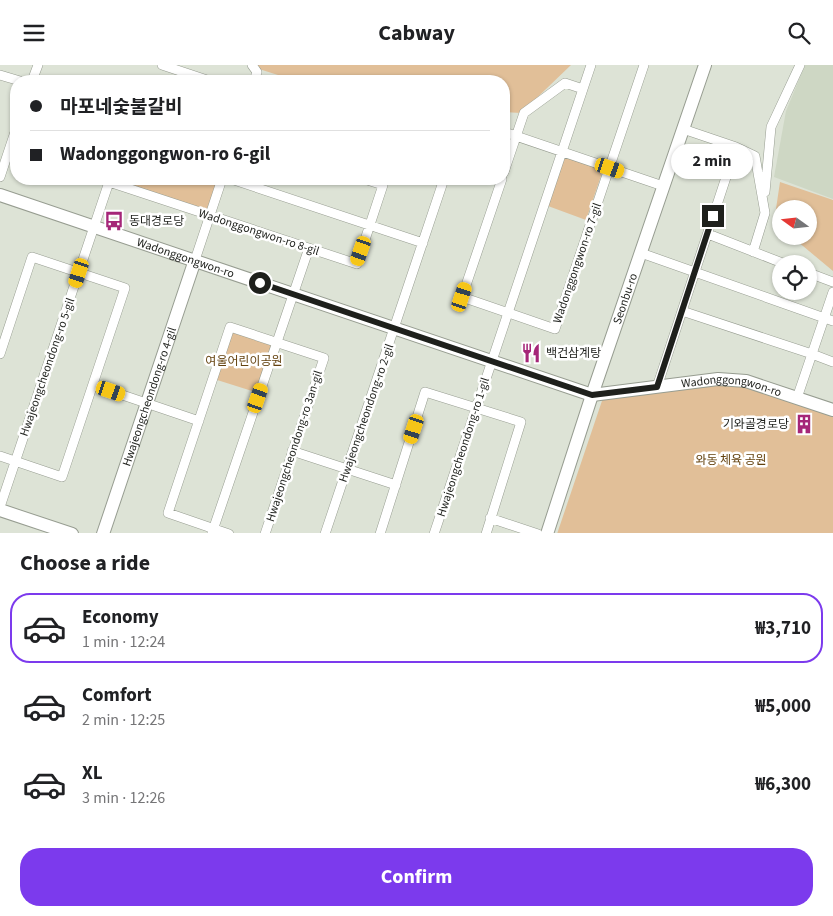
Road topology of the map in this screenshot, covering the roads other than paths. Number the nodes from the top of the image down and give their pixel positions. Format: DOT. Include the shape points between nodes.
graph roads {
  1 [pos="162,65"];
  2 [pos="591,65"];
  3 [pos="644,65"];
  4 [pos="705,65"];
  5 [pos="800,65"];
  6 [pos="179,75"];
  7 [pos="583,89"];
  8 [pos="683,129"];
  9 [pos="510,134"];
  10 [pos="516,136"];
  11 [pos="10,147"];
  12 [pos="736,147"];
  13 [pos="562,151"];
  14 [pos="510,154"];
  15 [pos="610,168"];
  16 [pos="0,177"];
  17 [pos="108,185"];
  18 [pos="124,185"];
  19 [pos="220,185"];
  20 [pos="249,185"];
  21 [pos="383,185"];
  22 [pos="442,185"];
  23 [pos="500,185"];
  24 [pos="663,186"];
  25 [pos="0,195"];
  26 [pos="763,205"];
  27 [pos="210,215"];
  28 [pos="370,225"];
  29 [pos="94,227"];
  30 [pos="708,234"];
  31 [pos="423,243"];
  32 [pos="309,248"];
  33 [pos="753,252"];
  34 [pos="641,253"];
  35 [pos="772,259"];
  36 [pos="195,260"];
  37 [pos="695,272"];
  38 [pos="79,273"];
  39 [pos="817,276"];
  40 [pos="833,282"];
  41 [pos="833,292"];
  42 [pos="293,294"];
  43 [pos="682,311"];
  44 [pos="508,313"];
  45 [pos="829,320"];
  46 [pos="394,328"];
  47 [pos="277,342"];
  48 [pos="0,353"];
  49 [pos="812,354"];
  50 [pos="492,361"];
  51 [pos="833,362"];
  52 [pos="93,385"];
  53 [pos="657,387"];
  54 [pos="592,395"];
  55 [pos="797,398"];
  56 [pos="147,403"];
  57 [pos="476,408"];
  58 [pos="833,410"];
  59 [pos="199,421"];
  60 [pos="292,451"];
  61 [pos="0,456"];
  62 [pos="15,461"];
  63 [pos="347,470"];
  64 [pos="396,485"];
  65 [pos="0,508"];
  66 [pos="490,518"];
  67 [pos="212,531"];
  68 [pos="72,533"];
  69 [pos="103,533"];
  70 [pos="228,533"];
  71 [pos="265,533"];
  72 [pos="325,533"];
  73 [pos="380,533"];
  74 [pos="434,533"];
  75 [pos="486,533"];
  76 [pos="538,533"];
  77 [pos="547,533"];
  1 -- 6 [label="street"];
  2 -- 7 [label="street"];
  3 -- 15 [label="street, Wadonggongwon-ro 7-gil"];
  4 -- 8 [label="street, Seonbu-ro"];
  5 -- 26 [label="street" via="771,127"];
  7 -- 10 [label="street" via="565,83 524,113"];
  7 -- 13 [label="street"];
  8 -- 12 [label="street"];
  8 -- 24 [label="street, Seonbu-ro"];
  9 -- 10 [label="street"];
  10 -- 13 [label="street"];
  10 -- 14 [label="street"];
  11 -- 16 [label="street"];
  12 -- 26 [label="street" via="755,156"];
  12 -- 30 [label="street"];
  13 -- 15 [label="street"];
  13 -- 44 [label="street"];
  15 -- 24 [label="street"];
  15 -- 44 [label="street, Wadonggongwon-ro 7-gil" via="555,329"];
  17 -- 29 [label="street, Wadonggongwon-ro 8-gil"];
  18 -- 27 [label="street, Wadonggongwon-ro 8-gil"];
  19 -- 27 [label="street"];
  20 -- 28 [label="street"];
  21 -- 28 [label="street, Wadonggongwon-ro 8-gil"];
  22 -- 31 [label="street, Hwajeongcheondong-ro 2-gil"];
  23 -- 44 [label="street" via="462,297"];
  24 -- 34 [label="street, Seonbu-ro"];
  25 -- 29 [label="street, Wadonggongwon-ro"];
  26 -- 33 [label="street" via="765,213"];
  27 -- 32 [label="street, Wadonggongwon-ro 8-gil"];
  27 -- 36 [label="street"];
  28 -- 31 [label="street"];
  28 -- 32 [label="street, Wadonggongwon-ro 8-gil" via="357,264"];
  29 -- 36 [label="street, Wadonggongwon-ro"];
  29 -- 38 [label="street, Hwajeongcheondong-ro 5-gil"];
  30 -- 33 [label="street"];
  30 -- 37 [label="street"];
  31 -- 46 [label="street, Hwajeongcheondong-ro 2-gil"];
  32 -- 42 [label="street"];
  33 -- 35 [label="street"];
  34 -- 37 [label="street"];
  34 -- 54 [label="street, Seonbu-ro"];
  36 -- 42 [label="street, Wadonggongwon-ro"];
  36 -- 56 [label="street, Hwajeongcheondong-ro 4-gil"];
  37 -- 43 [label="street"];
  37 -- 45 [label="street"];
  38 -- 48 [label="street" via="32,257"];
  38 -- 52 [label="street" via="125,288"];
  38 -- 62 [label="street, Hwajeongcheondong-ro 5-gil"];
  39 -- 40 [label="street"];
  41 -- 45 [label="street"];
  42 -- 46 [label="street, Wadonggongwon-ro"];
  42 -- 47 [label="street"];
  43 -- 49 [label="street"];
  43 -- 53 [label="street"];
  44 -- 50 [label="street"];
  45 -- 49 [label="street"];
  46 -- 50 [label="street, Wadonggongwon-ro"];
  46 -- 63 [label="street, Hwajeongcheondong-ro 2-gil"];
  47 -- 59 [label="street, Hwajeongcheondong-ro 3an-gil" via="230,327"];
  47 -- 60 [label="street, Hwajeongcheondong-ro 3an-gil" via="324,358"];
  47 -- 67 [label="street"];
  49 -- 51 [label="street"];
  49 -- 55 [label="street"];
  50 -- 54 [label="street, Wadonggongwon-ro"];
  50 -- 57 [label="street, Hwajeongcheondong-ro 1-gil"];
  52 -- 56 [label="street"];
  52 -- 62 [label="street" via="62,477"];
  53 -- 54 [label="street, Wadonggongwon-ro"];
  53 -- 55 [label="street, Wadonggongwon-ro" via="718,379 746,381"];
  54 -- 77 [label="street, Seonbu-ro"];
  55 -- 58 [label="street, Wadonggongwon-ro"];
  56 -- 59 [label="street"];
  56 -- 69 [label="street, Hwajeongcheondong-ro 4-gil"];
  57 -- 64 [label="street" via="425,392"];
  57 -- 66 [label="street" via="521,422"];
  57 -- 74 [label="street, Hwajeongcheondong-ro 1-gil"];
  59 -- 67 [label="street, Hwajeongcheondong-ro 3an-gil" via="168,513"];
  60 -- 63 [label="street"];
  60 -- 71 [label="street, Hwajeongcheondong-ro 3an-gil"];
  61 -- 62 [label="street"];
  62 -- 65 [label="street, Hwajeongcheondong-ro 5-gil"];
  63 -- 64 [label="street"];
  63 -- 72 [label="street, Hwajeongcheondong-ro 2-gil"];
  64 -- 73 [label="street"];
  65 -- 68 [label="street"];
  66 -- 75 [label="street"];
  66 -- 76 [label="street"];
  67 -- 70 [label="street, Hwajeongcheondong-ro 3an-gil"];
}
